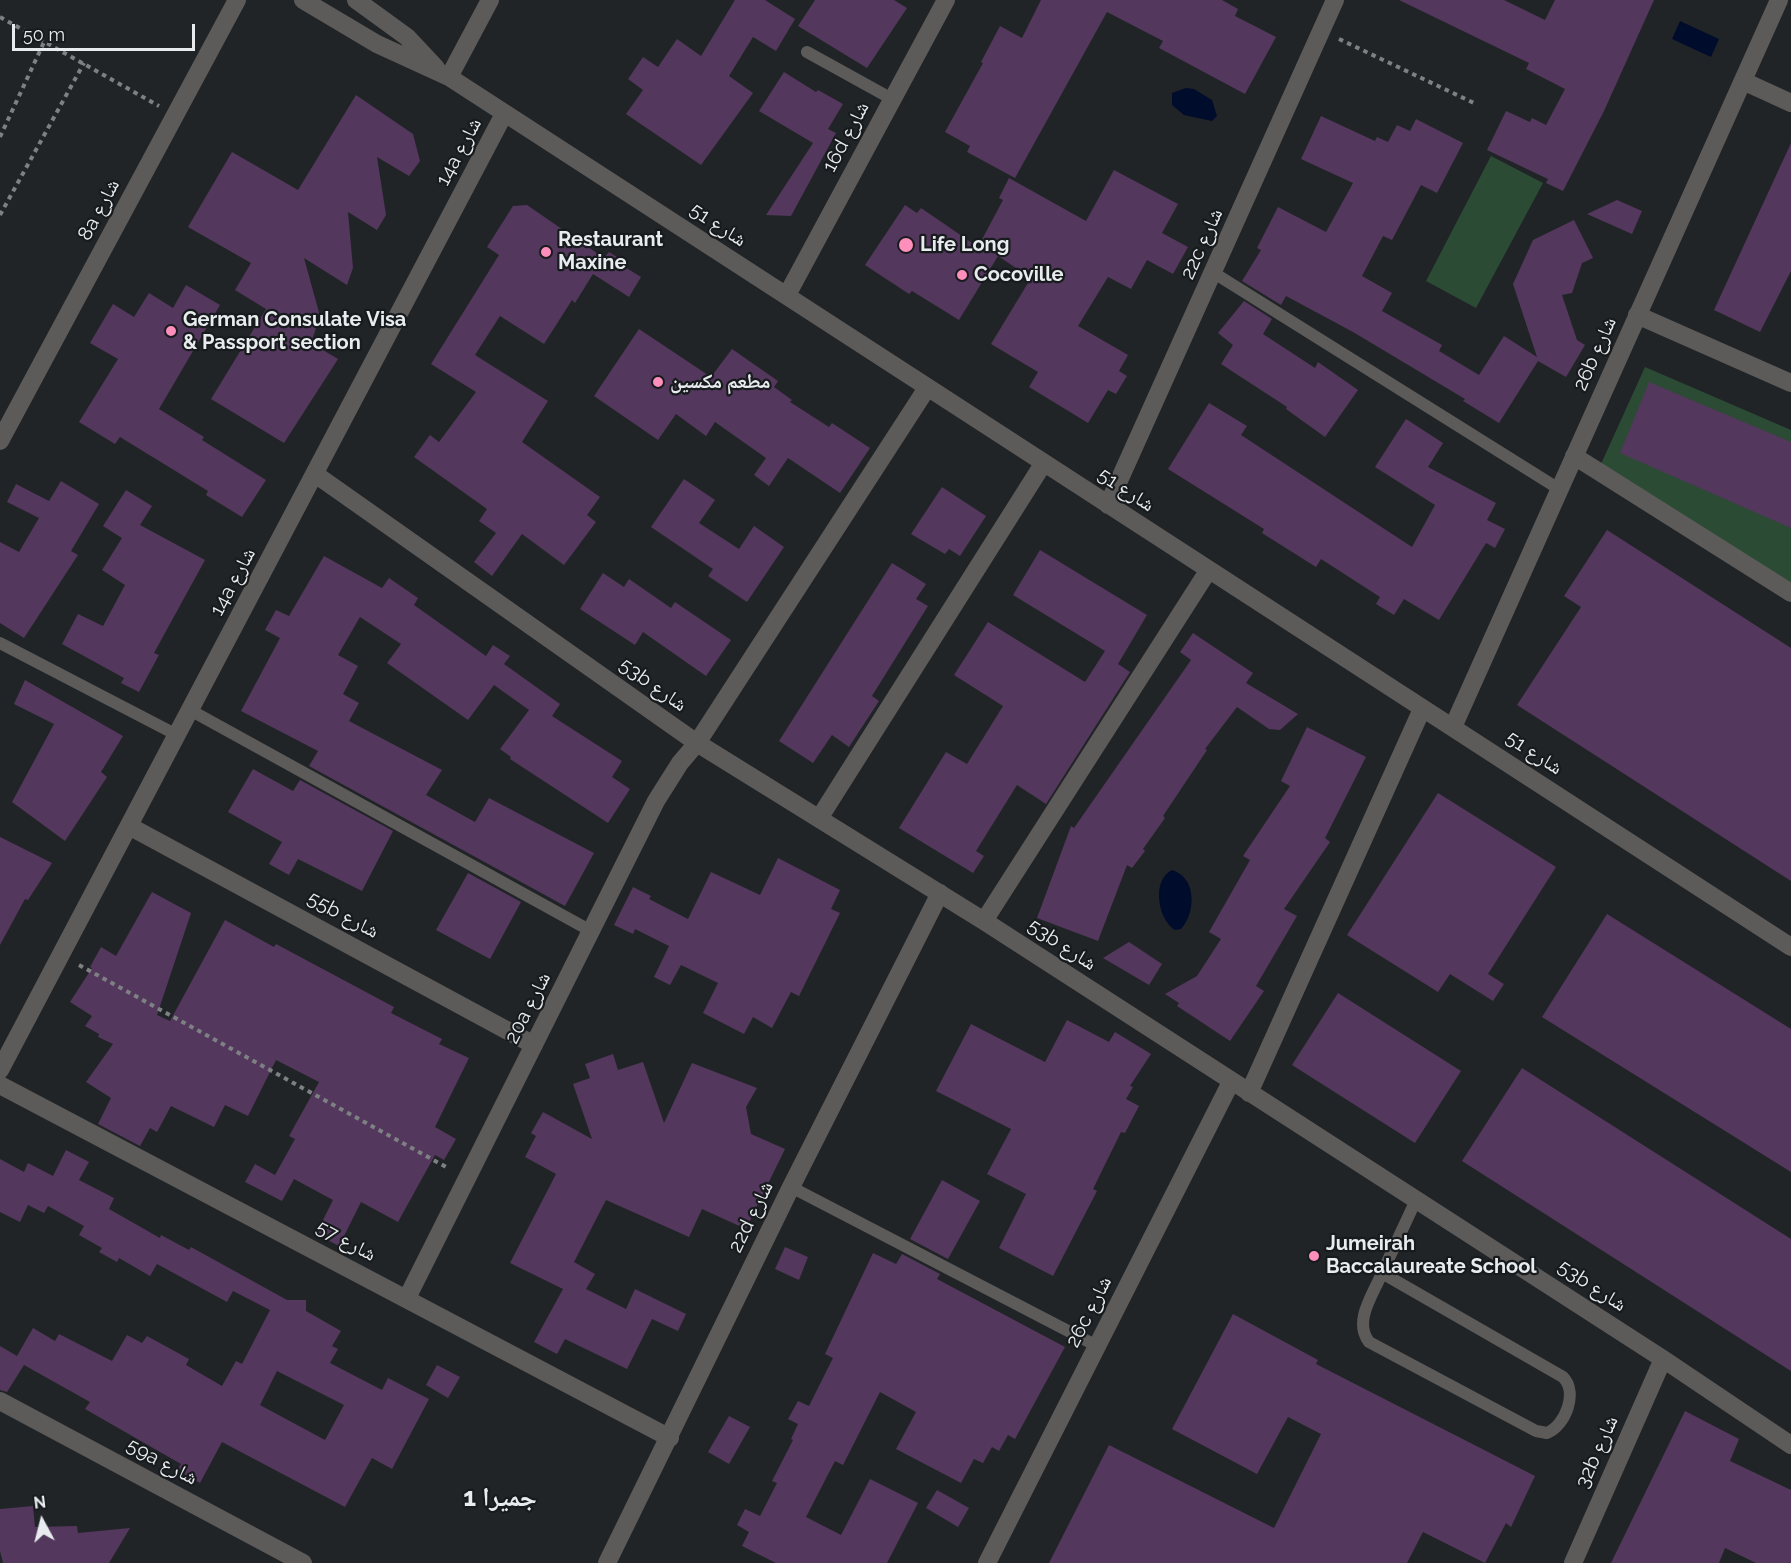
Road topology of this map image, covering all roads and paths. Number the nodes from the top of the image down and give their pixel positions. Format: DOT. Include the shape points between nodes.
graph roads {
  1 [pos="237,0"];
  2 [pos="303,0"];
  3 [pos="356,0"];
  4 [pos="490,0"];
  5 [pos="946,0"];
  6 [pos="1335,0"];
  7 [pos="1779,0"];
  8 [pos="0,17"];
  9 [pos="1322,31"];
  10 [pos="45,40"];
  11 [pos="807,52"];
  12 [pos="84,63"];
  13 [pos="443,73"];
  14 [pos="1743,81"];
  15 [pos="892,99"];
  16 [pos="1474,103"];
  17 [pos="1791,103"];
  18 [pos="504,114"];
  19 [pos="175,116"];
  20 [pos="0,136"];
  21 [pos="0,215"];
  22 [pos="1214,273"];
  23 [pos="787,295"];
  24 [pos="1637,315"];
  25 [pos="1791,383"];
  26 [pos="927,388"];
  27 [pos="0,441"];
  28 [pos="1574,456"];
  29 [pos="1043,464"];
  30 [pos="315,474"];
  31 [pos="1559,489"];
  32 [pos="1108,505"];
  33 [pos="1208,571"];
  34 [pos="1791,593"];
  35 [pos="0,642"];
  36 [pos="1422,708"];
  37 [pos="190,710"];
  38 [pos="1453,727"];
  39 [pos="177,735"];
  40 [pos="697,743"];
  41 [pos="820,817"];
  42 [pos="129,826"];
  43 [pos="940,893"];
  44 [pos="984,921"];
  45 [pos="591,931"];
  46 [pos="1791,947"];
  47 [pos="61,955"];
  48 [pos="534,1045"];
  49 [pos="0,1070"];
  50 [pos="1231,1082"];
  51 [pos="0,1085"];
  52 [pos="1249,1093"];
  53 [pos="468,1178"];
  54 [pos="791,1187"];
  55 [pos="1416,1200"];
  56 [pos="1382,1274"];
  57 [pos="406,1298"];
  58 [pos="1097,1346"];
  59 [pos="1663,1359"];
  60 [pos="0,1401"];
  61 [pos="670,1438"];
  62 [pos="1791,1445"];
  63 [pos="303,1563"];
  64 [pos="607,1563"];
  65 [pos="987,1563"];
  66 [pos="1573,1563"];
  1 -- 19 [label="street, 8a شارع"];
  2 -- 13 [label="street, شارع 51" via="377,44"];
  3 -- 13 [label="street, شارع 51" via="407,37"];
  4 -- 13 [label="street"];
  5 -- 15 [label="street, 16d شارع"];
  6 -- 9 [label="street, 22c شارع"];
  7 -- 14 [label="street, 26b شارع"];
  8 -- 10 [label="path"];
  9 -- 16 [label="path"];
  9 -- 22 [label="street, 22c شارع"];
  10 -- 12 [label="path"];
  10 -- 20 [label="path"];
  11 -- 15 [label="lane"];
  12 -- 19 [label="path"];
  12 -- 21 [label="path"];
  13 -- 18 [label="street, شارع 51"];
  14 -- 17 [label="street"];
  14 -- 24 [label="street, 26b شارع"];
  15 -- 23 [label="street, 16d شارع"];
  18 -- 23 [label="street, شارع 51"];
  18 -- 30 [label="street, 14a شارع"];
  19 -- 27 [label="street, 8a شارع"];
  22 -- 31 [label="lane"];
  22 -- 32 [label="street, 22c شارع"];
  23 -- 26 [label="street, شارع 51"];
  24 -- 25 [label="street"];
  24 -- 28 [label="street, 26b شارع"];
  26 -- 29 [label="street, شارع 51"];
  26 -- 40 [label="street, 20a شارع"];
  28 -- 31 [label="street, 26b شارع"];
  28 -- 34 [label="street"];
  29 -- 32 [label="street, شارع 51"];
  29 -- 41 [label="street"];
  30 -- 37 [label="street, 14a شارع"];
  30 -- 40 [label="street, 53b شارع"];
  31 -- 38 [label="street, 26b شارع"];
  32 -- 33 [label="street, شارع 51"];
  33 -- 36 [label="street, شارع 51"];
  33 -- 44 [label="street"];
  35 -- 39 [label="lane"];
  36 -- 38 [label="street, شارع 51"];
  36 -- 52 [label="street"];
  37 -- 39 [label="street, 14a شارع"];
  37 -- 45 [label="lane"];
  38 -- 46 [label="street, شارع 51"];
  39 -- 42 [label="street, 14a شارع"];
  40 -- 41 [label="street, 53b شارع"];
  40 -- 45 [label="street, 20a شارع" via="656,801"];
  41 -- 43 [label="street, 53b شارع"];
  42 -- 47 [label="street, 14a شارع"];
  42 -- 48 [label="street, 55b شارع"];
  43 -- 44 [label="street, 53b شارع"];
  43 -- 54 [label="street, 22d شارع"];
  44 -- 50 [label="street, 53b شارع"];
  45 -- 48 [label="street, 20a شارع"];
  47 -- 49 [label="street, 14a شارع"];
  47 -- 53 [label="path"];
  48 -- 53 [label="street, 20a شارع"];
  50 -- 52 [label="street, 53b شارع"];
  50 -- 58 [label="street, 26c شارع"];
  51 -- 57 [label="street, شارع 57"];
  52 -- 55 [label="street, 53b شارع"];
  53 -- 57 [label="street, 20a شارع"];
  54 -- 58 [label="lane"];
  54 -- 61 [label="street, 22d شارع"];
  55 -- 56 [label="lane"];
  55 -- 59 [label="street, 53b شارع"];
  56 -- 56 [label="lane" via="1362,1320 1369,1342 1536,1431 1547,1433 1556,1427 1572,1395 1563,1377"];
  57 -- 61 [label="street, شارع 57"];
  58 -- 65 [label="street, 26c شارع"];
  59 -- 62 [label="street, 53b شارع"];
  59 -- 66 [label="street, 32b شارع"];
  60 -- 63 [label="street, 59a شارع"];
  61 -- 64 [label="street, 22d شارع"];
}
